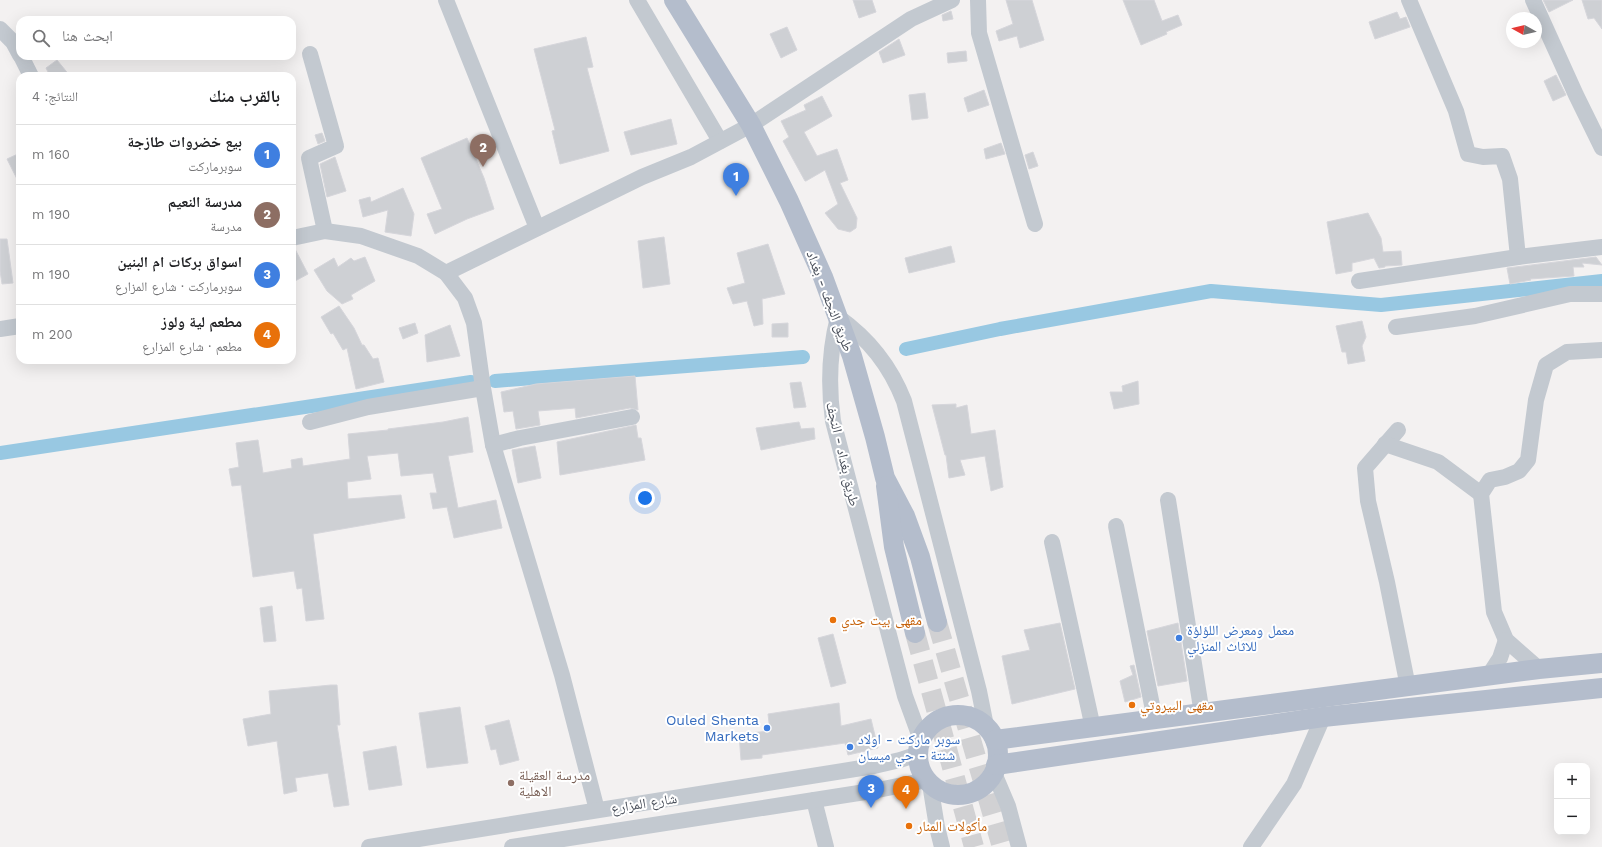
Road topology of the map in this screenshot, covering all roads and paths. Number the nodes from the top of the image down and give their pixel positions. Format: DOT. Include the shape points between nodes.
graph roads {
  1 [pos="446,0"];
  2 [pos="637,0"];
  3 [pos="674,0"];
  4 [pos="952,0"];
  5 [pos="978,0"];
  6 [pos="1408,0"];
  7 [pos="1533,0"];
  8 [pos="0,29"];
  9 [pos="16,48"];
  10 [pos="310,54"];
  11 [pos="23,60"];
  12 [pos="29,72"];
  13 [pos="751,125"];
  14 [pos="720,141"];
  15 [pos="1602,148"];
  16 [pos="1035,224"];
  17 [pos="537,228"];
  18 [pos="325,231"];
  19 [pos="296,237"];
  20 [pos="1602,247"];
  21 [pos="1518,256"];
  22 [pos="446,273"];
  23 [pos="1359,281"];
  24 [pos="1602,294"];
  25 [pos="838,317"];
  26 [pos="16,327"];
  27 [pos="1396,327"];
  28 [pos="0,329"];
  29 [pos="1602,350"];
  30 [pos="483,388"];
  31 [pos="632,417"];
  32 [pos="310,422"];
  33 [pos="1398,430"];
  34 [pos="1385,444"];
  35 [pos="493,445"];
  36 [pos="885,478"];
  37 [pos="1481,494"];
  38 [pos="1168,500"];
  39 [pos="1116,526"];
  40 [pos="1052,542"];
  41 [pos="937,622"];
  42 [pos="915,633"];
  43 [pos="1506,640"];
  44 [pos="1602,663"];
  45 [pos="1539,669"];
  46 [pos="1489,676"];
  47 [pos="1408,687"];
  48 [pos="1602,688"];
  49 [pos="1202,714"];
  50 [pos="1323,717"];
  51 [pos="1155,720"];
  52 [pos="1093,728"];
  53 [pos="990,733"];
  54 [pos="920,747"];
  55 [pos="995,769"];
  56 [pos="928,782"];
  57 [pos="814,800"];
  58 [pos="597,810"];
  59 [pos="369,847"];
  60 [pos="512,847"];
  61 [pos="826,847"];
  62 [pos="942,847"];
  63 [pos="1019,847"];
  64 [pos="1251,847"];
  1 -- 17 [label="street"];
  2 -- 14 [label="street"];
  3 -- 13 [label="main road, طريق النجف - بغداد"];
  4 -- 13 [label="street" via="911,19"];
  5 -- 16 [label="street" via="980,33"];
  6 -- 21 [label="street" via="1456,111 1468,154 1482,157 1502,156 1510,179"];
  7 -- 15 [label="street"];
  8 -- 9 [label="street"];
  10 -- 18 [label="street" via="336,146 309,158"];
  11 -- 12 [label="street"];
  13 -- 14 [label="street"];
  13 -- 25 [label="main road, طريق النجف - بغداد" via="803,233"];
  14 -- 17 [label="street"];
  17 -- 22 [label="street"];
  18 -- 19 [label="street"];
  18 -- 22 [label="street" via="361,236 418,256"];
  20 -- 21 [label="street"];
  21 -- 23 [label="street"];
  22 -- 30 [label="street" via="465,298 474,323"];
  24 -- 27 [label="street" via="1570,294 1475,316"];
  25 -- 36 [label="main road, طريق النجف - بغداد" via="864,397"];
  25 -- 53 [label="street" via="853,327 878,353 889,368 904,401"];
  25 -- 54 [label="street, طريق بغداد - النجف" via="830,369 830,404 833,421"];
  26 -- 28 [label="street"];
  29 -- 37 [label="street" via="1567,352 1546,365 1536,400 1528,460 1519,471 1490,480"];
  30 -- 32 [label="street" via="368,407"];
  30 -- 35 [label="street"];
  31 -- 35 [label="street"];
  33 -- 34 [label="street"];
  34 -- 37 [label="street" via="1438,462"];
  34 -- 47 [label="street" via="1365,468 1368,501"];
  35 -- 58 [label="street" via="562,675"];
  36 -- 41 [label="main road, طريق النجف - بغداد" via="914,536"];
  36 -- 42 [label="main road" via="894,547"];
  37 -- 43 [label="street" via="1494,612"];
  38 -- 49 [label="street"];
  39 -- 51 [label="street"];
  40 -- 52 [label="street"];
  43 -- 45 [label="street"];
  43 -- 46 [label="street" via="1500,658"];
  44 -- 45 [label="main road"];
  45 -- 46 [label="main road"];
  46 -- 47 [label="main road"];
  47 -- 49 [label="main road"];
  48 -- 50 [label="main road"];
  49 -- 51 [label="main road"];
  50 -- 55 [label="main road"];
  50 -- 64 [label="street" via="1294,784"];
  51 -- 52 [label="main road"];
  52 -- 53 [label="main road"];
  53 -- 54 [label="main road" via="971,717 954,715 938,721 928,729"];
  53 -- 55 [label="main road" via="998,756"];
  54 -- 56 [label="main road" via="920,768"];
  54 -- 58 [label="street, شارع المزارع" via="900,760 874,766"];
  55 -- 56 [label="main road" via="983,786 969,793 944,792"];
  55 -- 63 [label="street"];
  56 -- 57 [label="street, شارع المزارع"];
  56 -- 62 [label="street"];
  57 -- 60 [label="street, شارع المزارع"];
  57 -- 61 [label="street"];
  58 -- 59 [label="street, شارع المزارع"];
}
